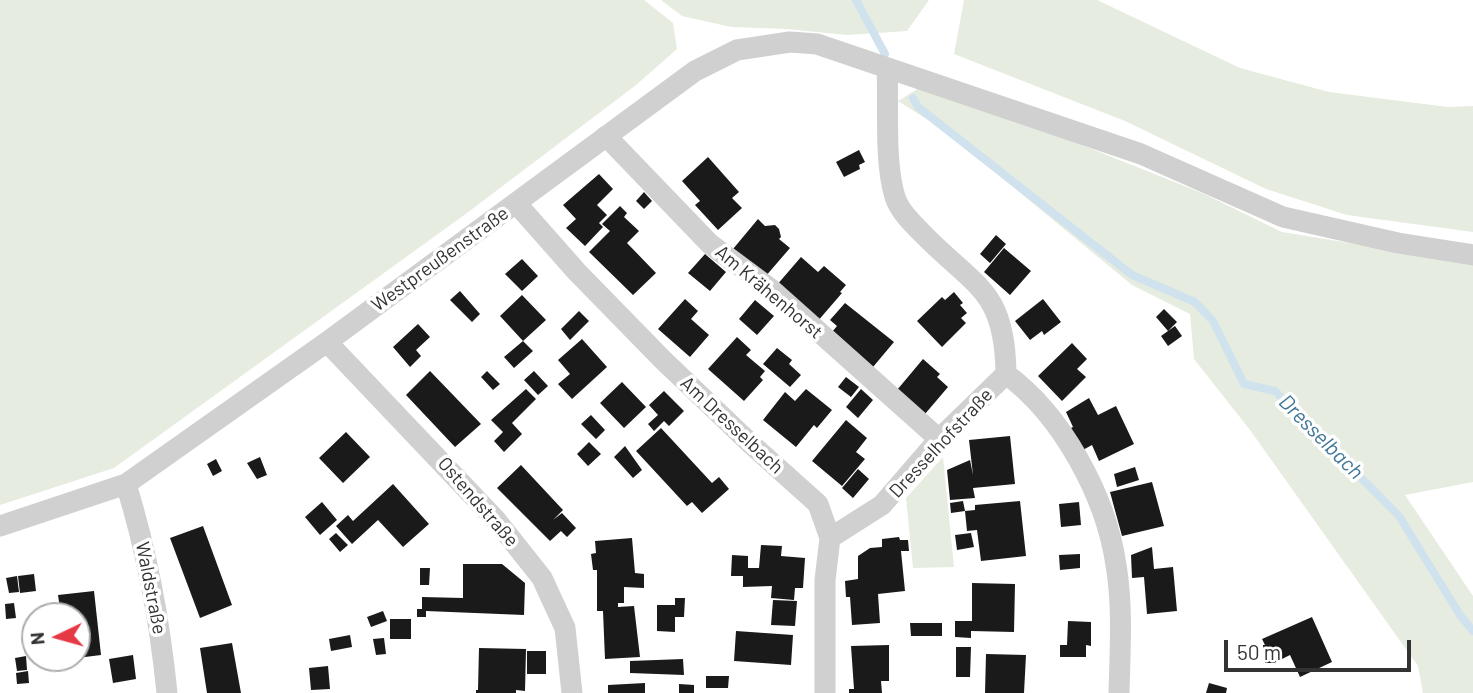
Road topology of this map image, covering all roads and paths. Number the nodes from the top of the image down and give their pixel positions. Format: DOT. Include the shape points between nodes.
graph roads {
  1 [pos="887,69"];
  2 [pos="606,136"];
  3 [pos="516,203"];
  4 [pos="1473,255"];
  5 [pos="327,342"];
  6 [pos="1006,374"];
  7 [pos="939,439"];
  8 [pos="126,484"];
  9 [pos="0,526"];
  10 [pos="830,538"];
  11 [pos="167,693"];
  12 [pos="572,693"];
  13 [pos="825,693"];
  14 [pos="1119,693"];
  1 -- 2 [label="street, Westpreußenstraße" via="817,44 790,42 737,50 695,71"];
  1 -- 4 [label="street, Westpreußenstraße" via="1141,154 1283,217"];
  1 -- 6 [label="street, Dresselhofstraße" via="895,198 906,216 990,299 1003,334"];
  2 -- 3 [label="street, Westpreußenstraße"];
  2 -- 7 [label="street, Am Krähenhorst" via="710,244 772,290"];
  3 -- 5 [label="street, Westpreußenstraße"];
  3 -- 10 [label="street, Am Dresselbach" via="663,360 818,504"];
  5 -- 8 [label="street, Westpreußenstraße"];
  5 -- 12 [label="street, Ostendstraße" via="496,520 542,578 565,628"];
  6 -- 7 [label="street, Dresselhofstraße"];
  6 -- 14 [label="street" via="1053,419 1103,512 1116,564"];
  7 -- 10 [label="street, Dresselhofstraße" via="882,505"];
  8 -- 9 [label="street, Westpreußenstraße"];
  8 -- 11 [label="street, Waldstraße" via="163,645"];
  10 -- 13 [label="street, Am Dresselbach" via="825,580"];
}
